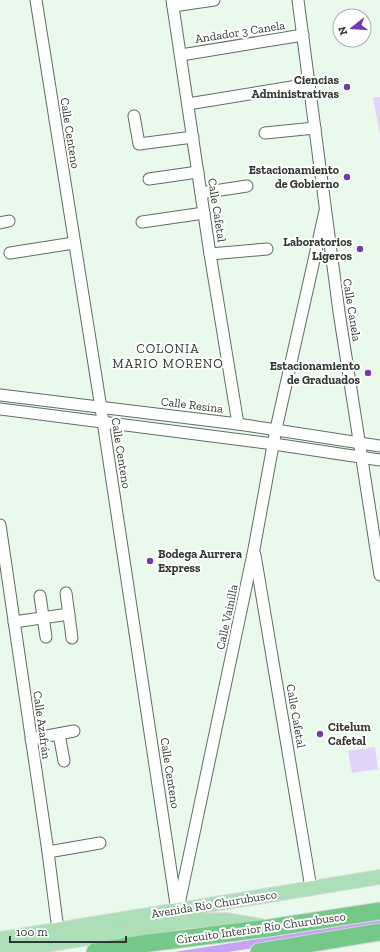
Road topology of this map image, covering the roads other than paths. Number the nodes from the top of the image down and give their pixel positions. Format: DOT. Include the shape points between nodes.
graph roads {
  1 [pos="36,0"];
  2 [pos="214,0"];
  3 [pos="298,0"];
  4 [pos="173,3"];
  5 [pos="303,35"];
  6 [pos="181,55"];
  7 [pos="310,84"];
  8 [pos="188,104"];
  9 [pos="134,116"];
  10 [pos="315,128"];
  11 [pos="265,133"];
  12 [pos="193,137"];
  13 [pos="198,172"];
  14 [pos="149,179"];
  15 [pos="248,186"];
  16 [pos="201,194"];
  17 [pos="325,212"];
  18 [pos="204,213"];
  19 [pos="142,222"];
  20 [pos="74,243"];
  21 [pos="267,249"];
  22 [pos="10,253"];
  23 [pos="210,254"];
  24 [pos="0,395"];
  25 [pos="101,408"];
  26 [pos="0,409"];
  27 [pos="103,422"];
  28 [pos="238,424"];
  29 [pos="276,430"];
  30 [pos="360,443"];
  31 [pos="274,444"];
  32 [pos="380,446"];
  33 [pos="361,457"];
  34 [pos="380,460"];
  35 [pos="0,525"];
  36 [pos="254,549"];
  37 [pos="380,575"];
  38 [pos="66,594"];
  39 [pos="40,596"];
  40 [pos="69,614"];
  41 [pos="43,618"];
  42 [pos="14,622"];
  43 [pos="46,637"];
  44 [pos="72,638"];
  45 [pos="74,732"];
  46 [pos="60,734"];
  47 [pos="31,739"];
  48 [pos="64,761"];
  49 [pos="100,843"];
  50 [pos="48,852"];
  51 [pos="380,877"];
  52 [pos="311,888"];
  53 [pos="177,911"];
  54 [pos="380,911"];
  55 [pos="269,928"];
  56 [pos="58,930"];
  57 [pos="380,932"];
  58 [pos="0,940"];
  59 [pos="5,952"];
  60 [pos="95,952"];
  61 [pos="259,952"];
  1 -- 20 [label="street, Calle Centeno"];
  2 -- 4 [label="street"];
  3 -- 5 [label="street, Calle Canela"];
  4 -- 6 [label="street, Calle Cafetal"];
  5 -- 6 [label="street, Andador 3 Canela"];
  5 -- 7 [label="street, Calle Canela"];
  6 -- 8 [label="street, Calle Cafetal"];
  7 -- 8 [label="street"];
  7 -- 10 [label="street, Calle Canela"];
  8 -- 12 [label="street, Calle Cafetal"];
  9 -- 12 [label="street" via="139,144"];
  10 -- 11 [label="street"];
  10 -- 17 [label="street, Calle Canela"];
  12 -- 13 [label="street, Calle Cafetal"];
  13 -- 14 [label="street"];
  13 -- 16 [label="street, Calle Cafetal"];
  15 -- 16 [label="street"];
  16 -- 18 [label="street, Calle Cafetal"];
  17 -- 29 [label="street, Calle Vainilla"];
  17 -- 30 [label="street, Calle Canela"];
  18 -- 19 [label="street"];
  18 -- 23 [label="street, Calle Cafetal"];
  20 -- 22 [label="street"];
  20 -- 25 [label="street, Calle Centeno"];
  21 -- 23 [label="street"];
  23 -- 28 [label="street, Calle Cafetal"];
  24 -- 25 [label="street, Calle Resina"];
  25 -- 27 [label="street, Calle Centeno"];
  25 -- 28 [label="street, Calle Resina"];
  26 -- 27 [label="street"];
  27 -- 31 [label="street"];
  27 -- 53 [label="street, Calle Centeno"];
  28 -- 29 [label="street, Calle Resina"];
  29 -- 30 [label="street, Calle Resina"];
  29 -- 31 [label="street, Calle Vainilla"];
  30 -- 32 [label="street, Calle Resina"];
  30 -- 33 [label="street, Calle Canela"];
  31 -- 33 [label="street"];
  31 -- 36 [label="street, Calle Vainilla"];
  33 -- 34 [label="street"];
  33 -- 37 [label="street, Calle Canela"];
  35 -- 42 [label="street, Calle Azafrán"];
  36 -- 52 [label="street, Calle Cafetal"];
  36 -- 53 [label="street, Calle Vainilla"];
  38 -- 40 [label="street"];
  39 -- 41 [label="street"];
  40 -- 41 [label="street"];
  40 -- 44 [label="street"];
  41 -- 42 [label="street"];
  41 -- 43 [label="street"];
  42 -- 47 [label="street, Calle Azafrán"];
  45 -- 46 [label="street"];
  46 -- 47 [label="street"];
  46 -- 48 [label="street"];
  47 -- 50 [label="street, Calle Azafrán"];
  49 -- 50 [label="street"];
  50 -- 56 [label="street, Calle Azafrán"];
  51 -- 52 [label="main road, Avenida Río Churubusco"];
  52 -- 53 [label="main road, Avenida Río Churubusco"];
  53 -- 56 [label="main road, Avenida Río Churubusco"];
  54 -- 55 [label="highway, Circuito Interior Río Churubusco"];
  55 -- 59 [label="main road" via="225,920 189,921"];
  55 -- 60 [label="highway, Circuito Interior Río Churubusco"];
  56 -- 58 [label="main road, Avenida Río Churubusco"];
  57 -- 61 [label="highway, Circuito Interior Río Churubusco"];
}
